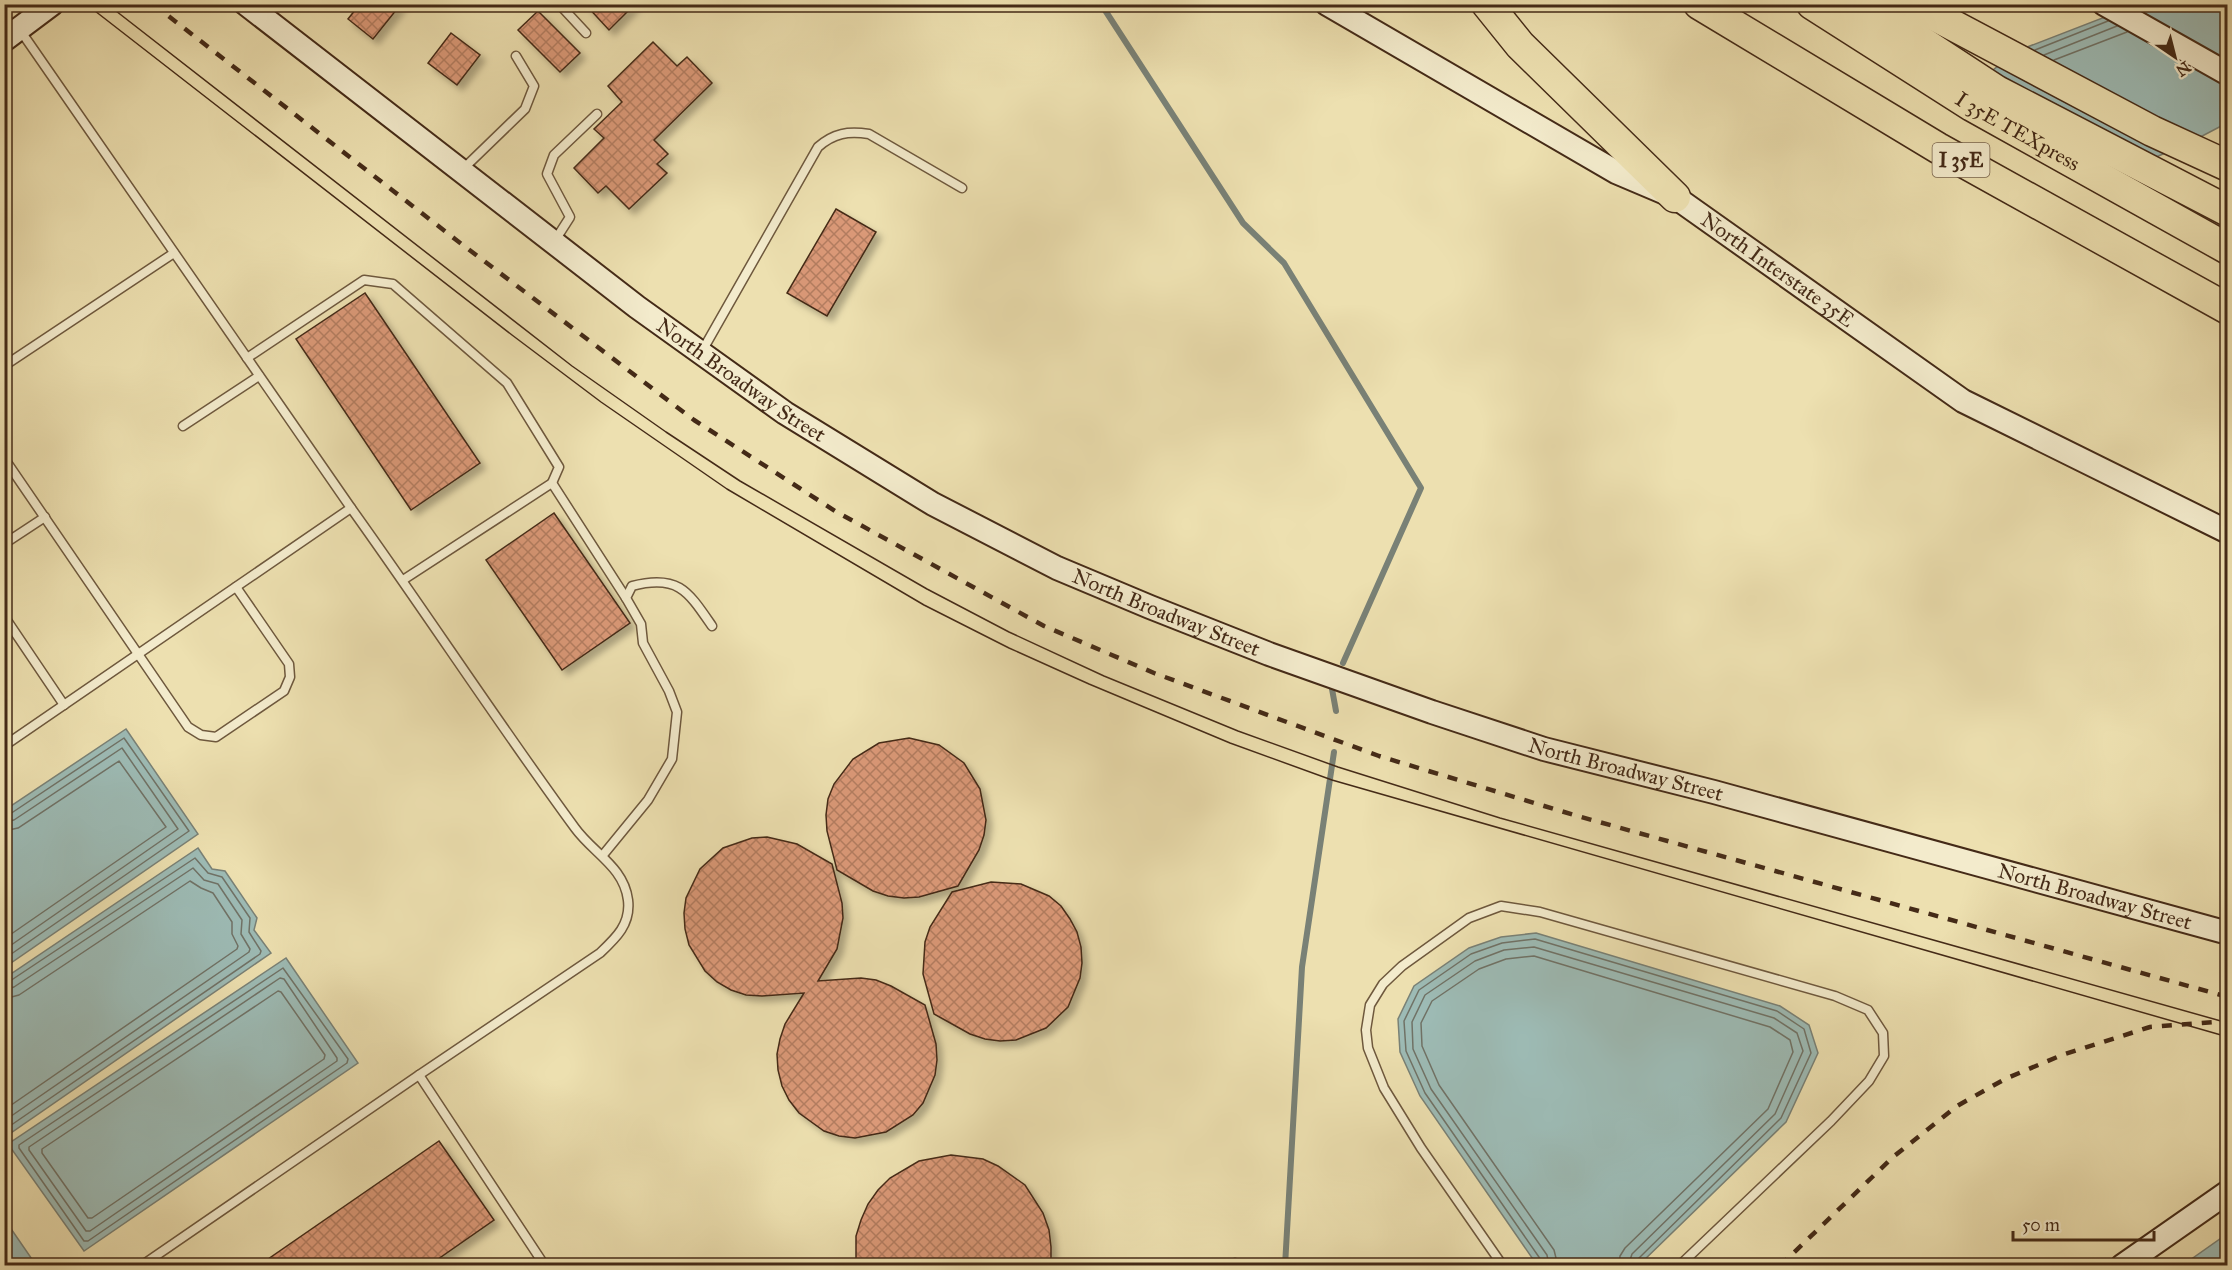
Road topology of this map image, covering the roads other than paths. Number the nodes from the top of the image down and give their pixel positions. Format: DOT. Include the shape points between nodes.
graph roads {
  1 [pos="52,4"];
  2 [pos="246,4"];
  3 [pos="558,4"];
  4 [pos="1327,4"];
  5 [pos="1487,4"];
  6 [pos="1698,4"];
  7 [pos="1812,4"];
  8 [pos="1864,4"];
  9 [pos="1913,4"];
  10 [pos="2104,4"];
  11 [pos="586,33"];
  12 [pos="12,34"];
  13 [pos="516,56"];
  14 [pos="2228,74"];
  15 [pos="597,114"];
  16 [pos="2228,166"];
  17 [pos="460,172"];
  18 [pos="962,188"];
  19 [pos="1675,197"];
  20 [pos="2228,211"];
  21 [pos="553,243"];
  22 [pos="2228,249"];
  23 [pos="174,253"];
  24 [pos="2228,309"];
  25 [pos="701,353"];
  26 [pos="247,358"];
  27 [pos="4,366"];
  28 [pos="259,376"];
  29 [pos="183,426"];
  30 [pos="4,458"];
  31 [pos="552,483"];
  32 [pos="351,508"];
  33 [pos="45,517"];
  34 [pos="2228,532"];
  35 [pos="4,544"];
  36 [pos="403,580"];
  37 [pos="236,587"];
  38 [pos="626,598"];
  39 [pos="4,616"];
  40 [pos="712,626"];
  41 [pos="138,654"];
  42 [pos="64,705"];
  43 [pos="4,746"];
  44 [pos="603,855"];
  45 [pos="2228,933"];
  46 [pos="419,1075"];
  47 [pos="2228,1192"];
  48 [pos="141,1266"];
  49 [pos="545,1266"];
  50 [pos="1503,1266"];
  51 [pos="1679,1266"];
  52 [pos="2122,1266"];
  1 -- 12 [label="street"];
  2 -- 17 [label="street, North Broadway Street"];
  3 -- 11 [label="lane"];
  4 -- 19 [label="street, North Interstate 35E" via="1616,172"];
  5 -- 19 [label="highway" via="1520,45"];
  6 -- 24 [label="highway, I 35E" via="1938,148"];
  7 -- 22 [label="highway, I 35E TEXpress" via="1972,106"];
  8 -- 20 [label="highway" via="1996,92"];
  9 -- 16 [label="highway" via="2152,131"];
  10 -- 14 [label="street"];
  12 -- 23 [label="lane"];
  13 -- 17 [label="lane" via="534,86 525,109"];
  15 -- 21 [label="lane" via="554,154 547,174 570,217"];
  17 -- 21 [label="street, North Broadway Street"];
  18 -- 25 [label="lane" via="869,134 840,133 828,139 818,147"];
  19 -- 34 [label="street, North Interstate 35E" via="1963,401"];
  21 -- 25 [label="street, North Broadway Street"];
  23 -- 26 [label="lane"];
  23 -- 27 [label="lane"];
  25 -- 45 [label="street, North Broadway Street" via="785,413 933,504 1057,567 1269,654 1544,748"];
  26 -- 28 [label="lane"];
  26 -- 31 [label="lane" via="364,280 393,284 507,383 559,467"];
  28 -- 29 [label="lane"];
  28 -- 32 [label="lane"];
  30 -- 33 [label="lane"];
  31 -- 36 [label="lane"];
  31 -- 38 [label="lane"];
  32 -- 36 [label="lane"];
  32 -- 37 [label="lane"];
  33 -- 35 [label="lane"];
  33 -- 41 [label="lane"];
  36 -- 44 [label="lane" via="581,837"];
  37 -- 41 [label="lane"];
  37 -- 41 [label="lane" via="289,664 290,677 284,691 216,737 201,735 188,727"];
  38 -- 40 [label="lane" via="632,586 651,581 671,583 690,594"];
  38 -- 44 [label="lane" via="641,624 644,643 677,712 672,759 648,800"];
  39 -- 42 [label="lane"];
  41 -- 42 [label="lane"];
  42 -- 43 [label="lane"];
  44 -- 46 [label="lane" via="621,877 628,900 627,919 618,937"];
  46 -- 48 [label="lane"];
  46 -- 49 [label="lane"];
  47 -- 52 [label="street"];
  50 -- 51 [label="lane" via="1384,1088 1368,1048 1366,1030 1370,1005 1383,984 1402,966 1469,918 1501,906 1540,912 1835,996 1869,1010 1883,1033 1884,1056 1869,1081"];
}
